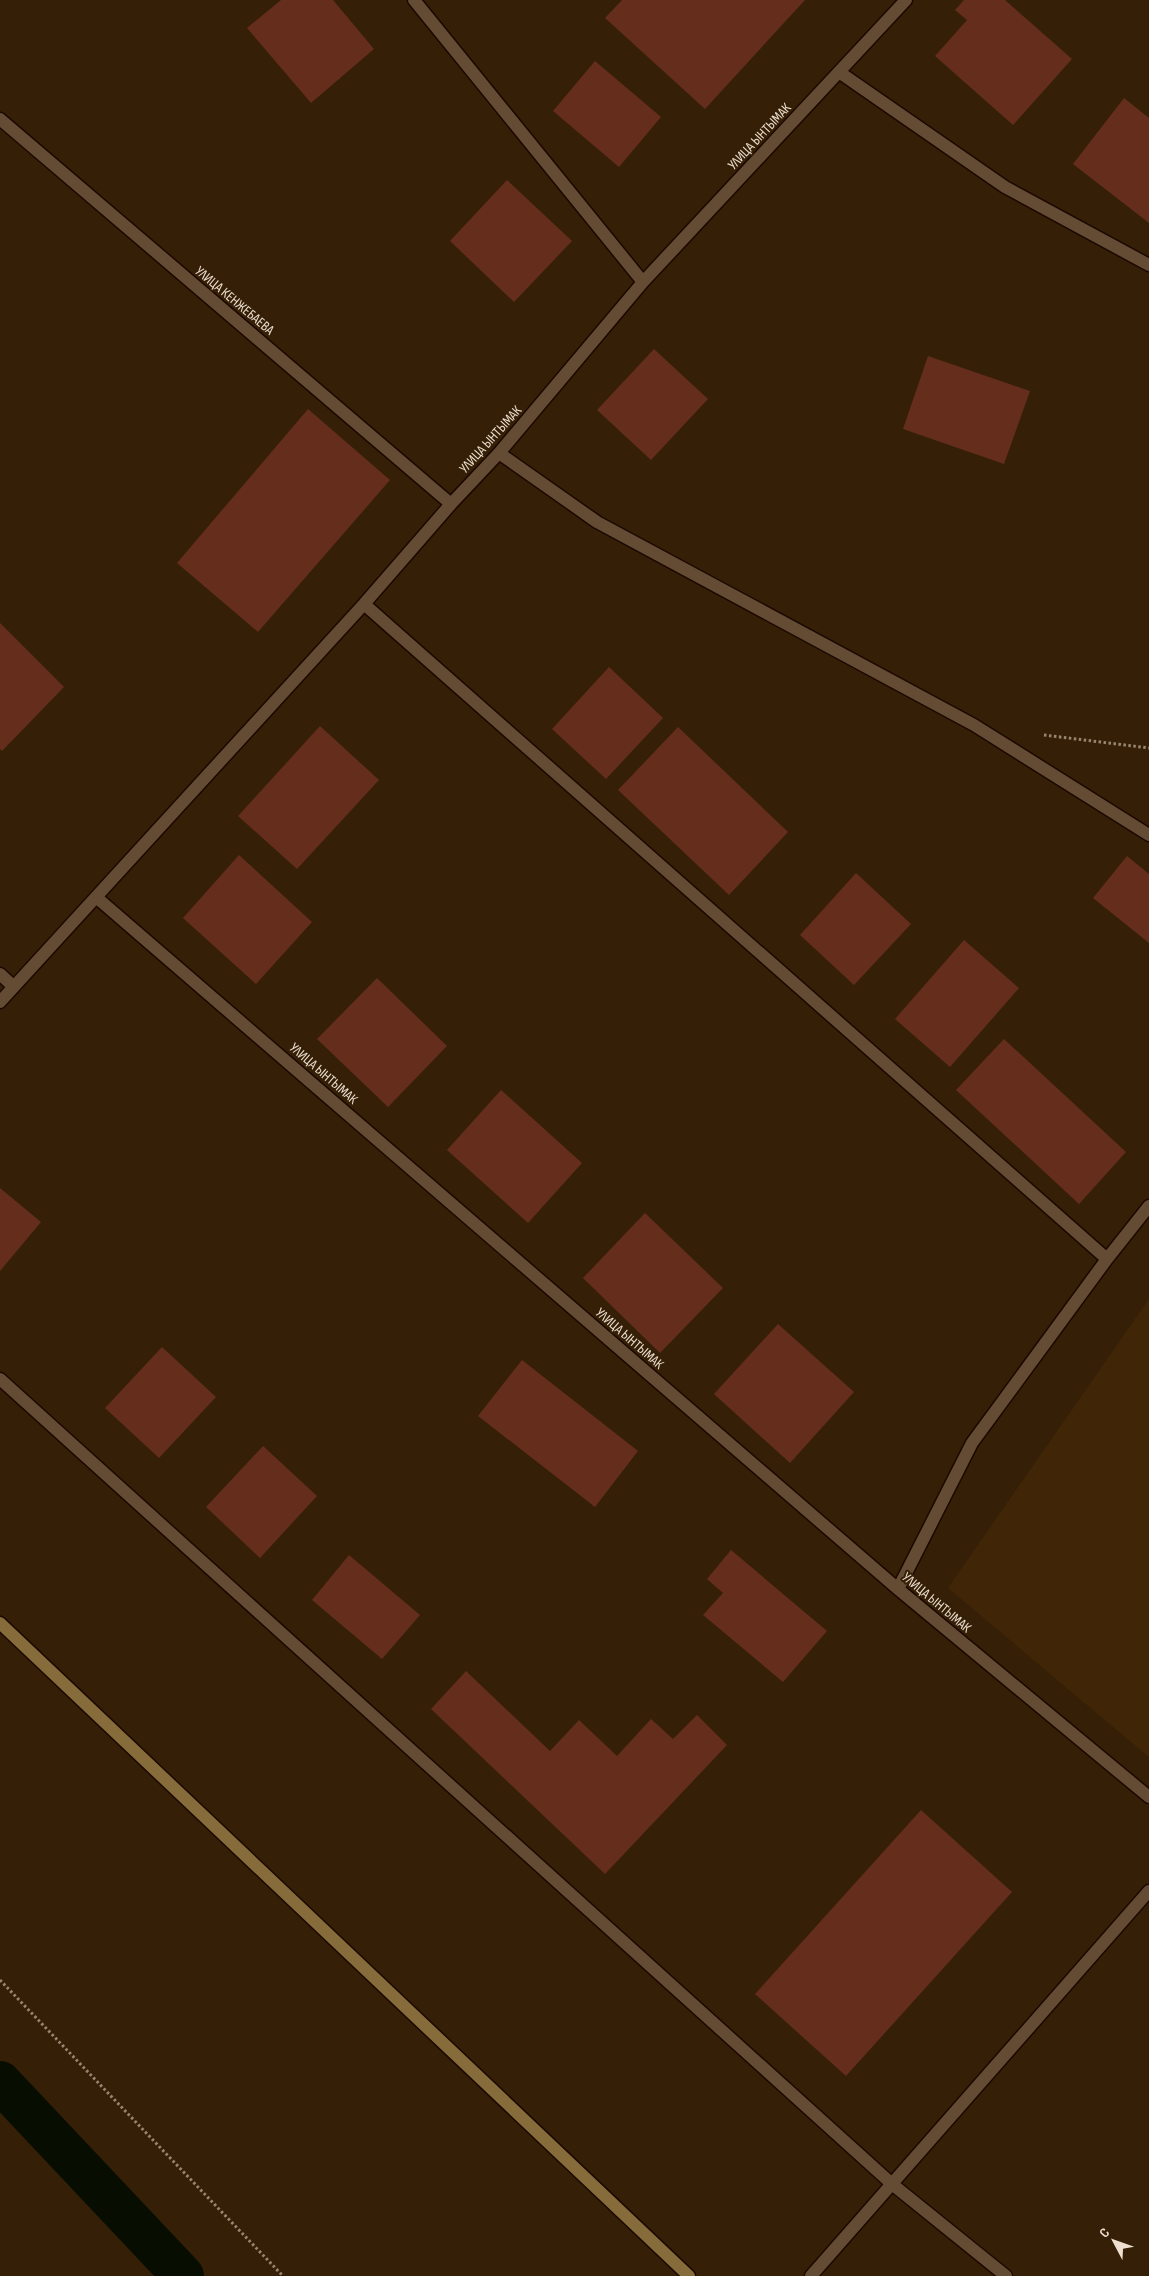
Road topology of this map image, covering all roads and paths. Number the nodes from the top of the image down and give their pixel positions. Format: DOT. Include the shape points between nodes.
graph roads {
  1 [pos="414,0"];
  2 [pos="906,0"];
  3 [pos="839,72"];
  4 [pos="0,119"];
  5 [pos="1149,265"];
  6 [pos="643,282"];
  7 [pos="499,454"];
  8 [pos="451,504"];
  9 [pos="364,604"];
  10 [pos="1041,734"];
  11 [pos="1149,748"];
  12 [pos="1149,835"];
  13 [pos="96,897"];
  14 [pos="0,974"];
  15 [pos="14,987"];
  16 [pos="0,1002"];
  17 [pos="1149,1206"];
  18 [pos="1107,1259"];
  19 [pos="0,1379"];
  20 [pos="898,1589"];
  21 [pos="0,1623"];
  22 [pos="1149,1797"];
  23 [pos="1149,1891"];
  24 [pos="0,1980"];
  25 [pos="892,2184"];
  26 [pos="283,2276"];
  27 [pos="689,2276"];
  28 [pos="811,2276"];
  29 [pos="1006,2276"];
  1 -- 6 [label="street"];
  2 -- 3 [label="street, УЛИЦА ЫНТЫМАК"];
  3 -- 5 [label="street" via="1005,187"];
  3 -- 6 [label="street, УЛИЦА ЫНТЫМАК"];
  4 -- 8 [label="street, УЛИЦА КЕНЖЕБАЕВА"];
  6 -- 7 [label="street, УЛИЦА ЫНТЫМАК"];
  7 -- 8 [label="street, УЛИЦА ЫНТЫМАК"];
  7 -- 12 [label="street" via="597,522 974,725"];
  8 -- 9 [label="street, УЛИЦА ЫНТЫМАК"];
  9 -- 13 [label="street, УЛИЦА ЫНТЫМАК"];
  9 -- 18 [label="street"];
  10 -- 11 [label="path"];
  13 -- 15 [label="street, УЛИЦА ЫНТЫМАК"];
  13 -- 20 [label="street, УЛИЦА ЫНТЫМАК"];
  14 -- 15 [label="street"];
  15 -- 16 [label="street, УЛИЦА ЫНТЫМАК"];
  17 -- 18 [label="street"];
  18 -- 20 [label="street" via="972,1443"];
  19 -- 25 [label="street"];
  20 -- 22 [label="street, УЛИЦА ЫНТЫМАК"];
  21 -- 27 [label="main road"];
  23 -- 25 [label="street"];
  24 -- 26 [label="path"];
  25 -- 28 [label="street"];
  25 -- 29 [label="street"];
}
